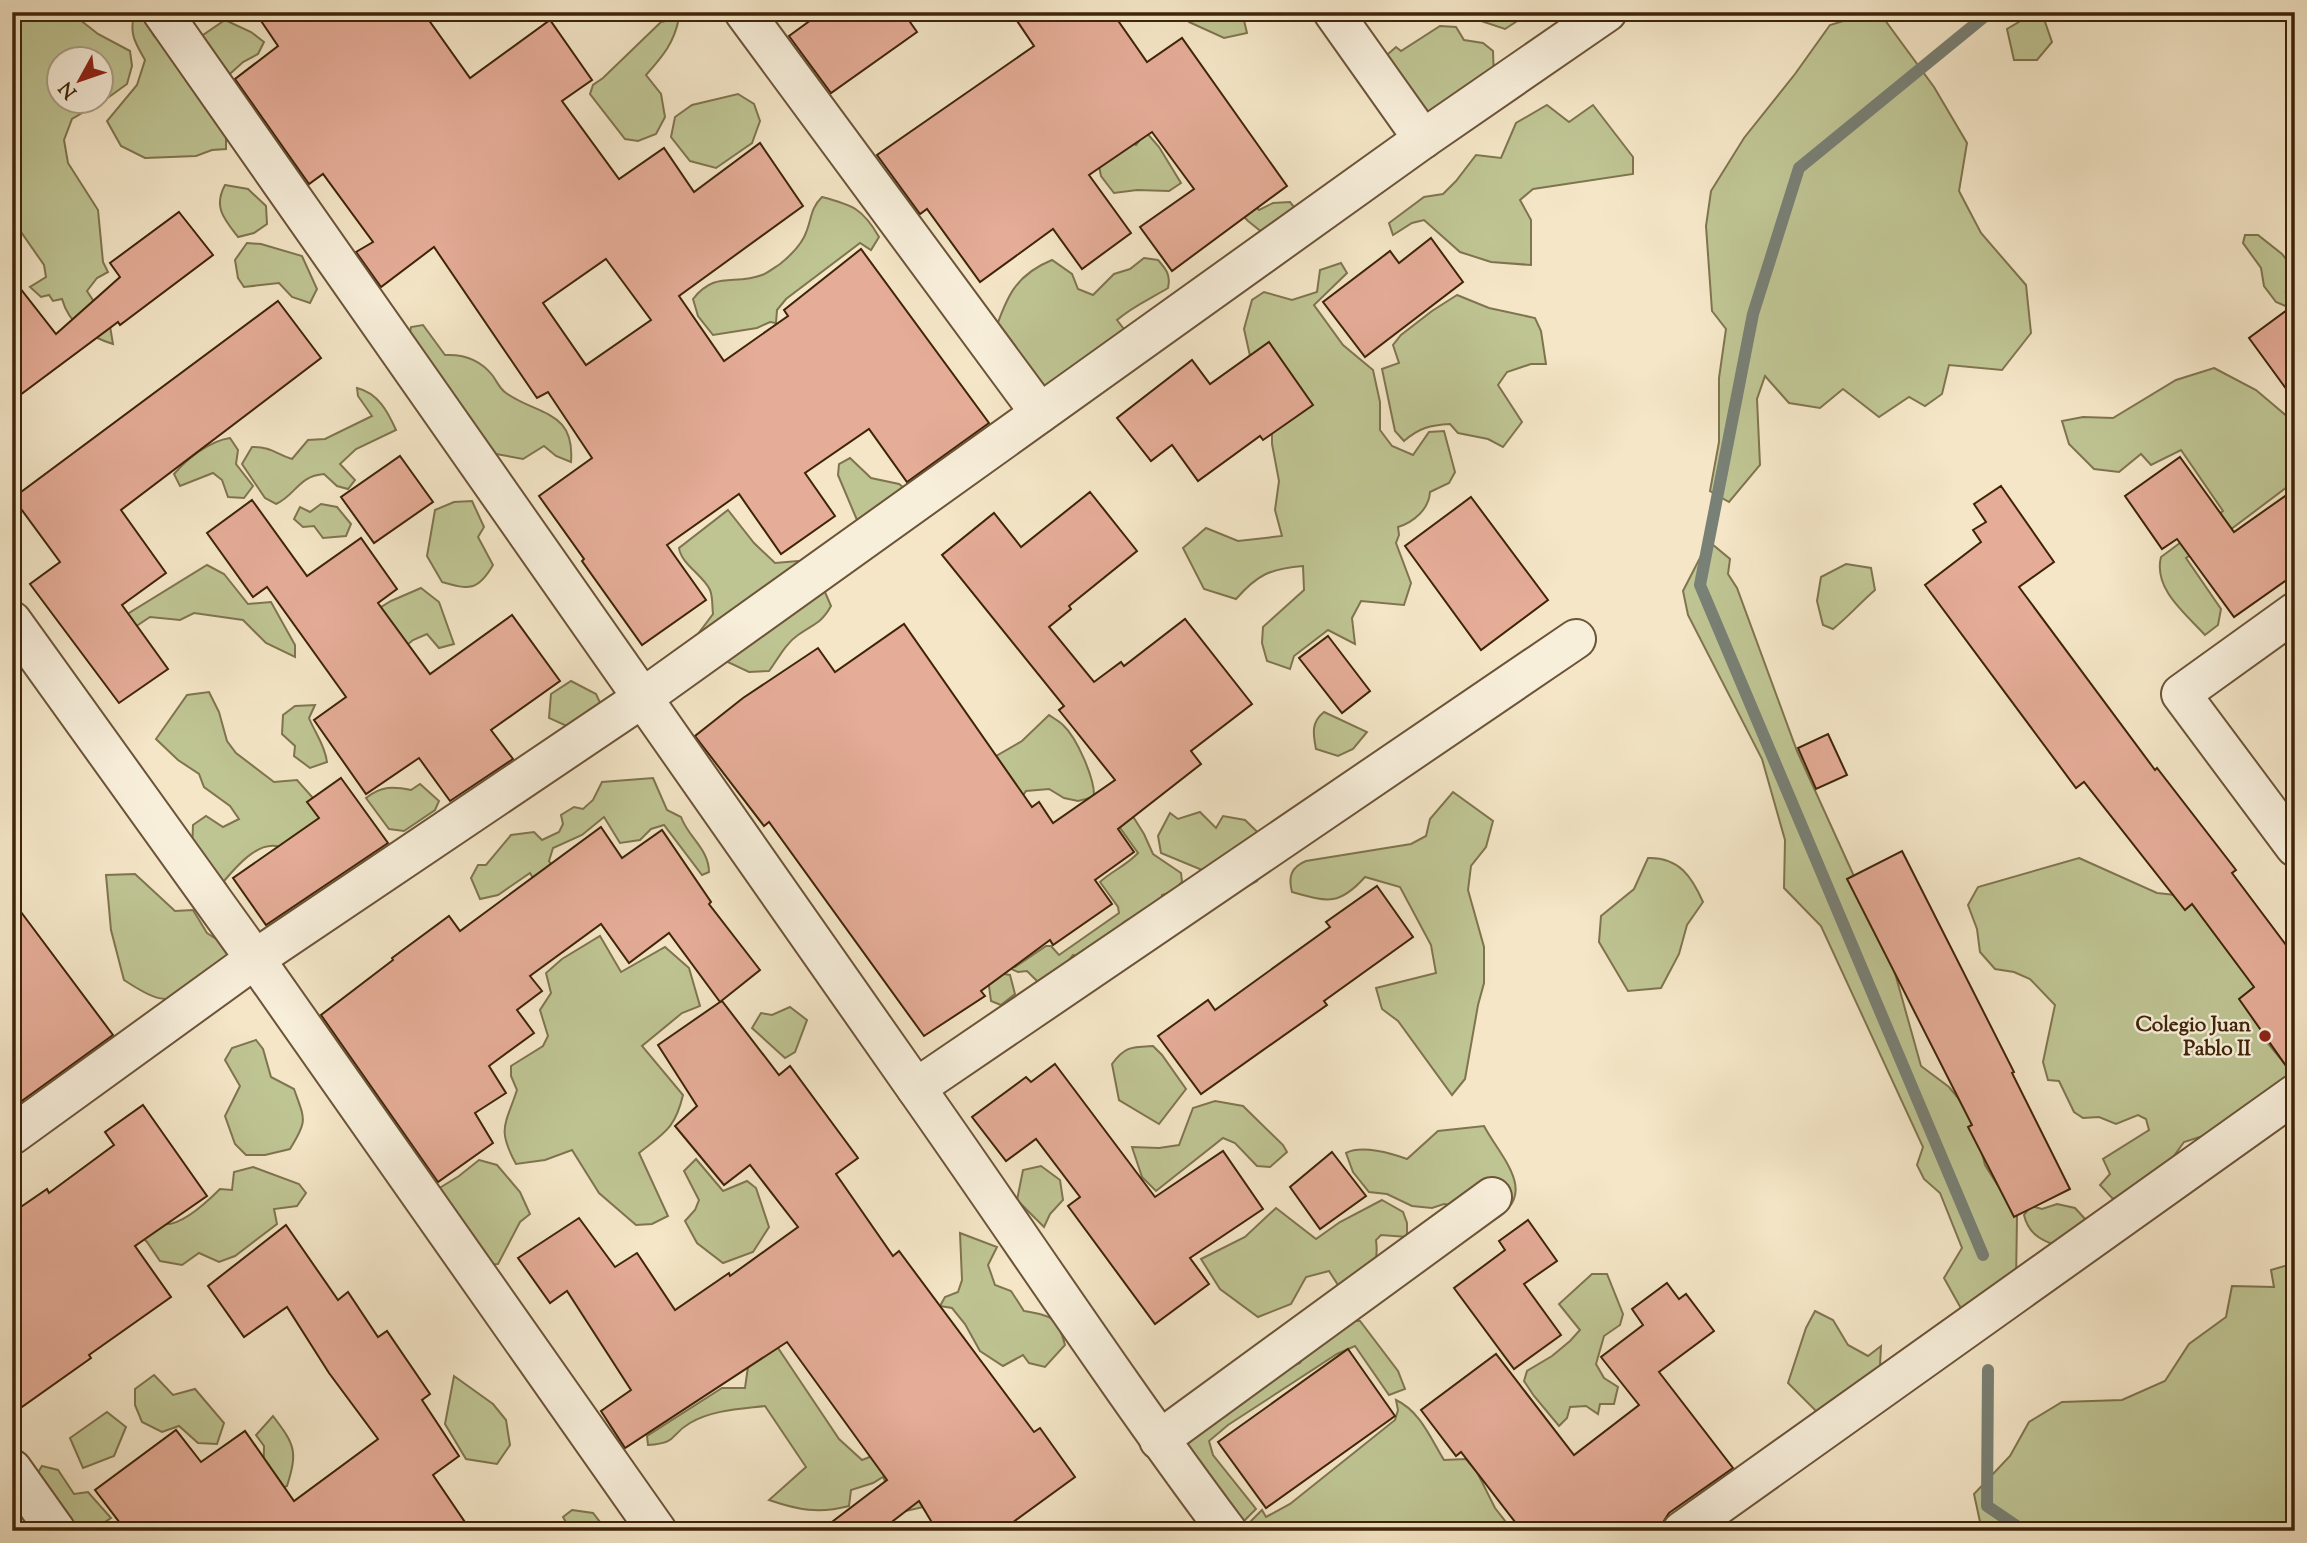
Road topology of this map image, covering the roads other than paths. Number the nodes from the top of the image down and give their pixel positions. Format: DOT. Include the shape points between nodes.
graph roads {
  1 [pos="162,12"];
  2 [pos="744,12"];
  3 [pos="1333,12"];
  4 [pos="1607,12"];
  5 [pos="1423,139"];
  6 [pos="1040,414"];
  7 [pos="2295,612"];
  8 [pos="12,621"];
  9 [pos="1576,639"];
  10 [pos="640,699"];
  11 [pos="2295,847"];
  12 [pos="255,959"];
  13 [pos="916,1088"];
  14 [pos="2295,1094"];
  15 [pos="12,1135"];
  16 [pos="1492,1197"];
  17 [pos="1159,1440"];
  18 [pos="12,1469"];
  19 [pos="56,1531"];
  20 [pos="657,1531"];
  21 [pos="1227,1531"];
  22 [pos="1682,1531"];
  1 -- 10 [label="street"];
  2 -- 6 [label="street"];
  3 -- 5 [label="street"];
  4 -- 5 [label="street"];
  5 -- 6 [label="street"];
  6 -- 10 [label="street"];
  7 -- 11 [label="street" via="2181,694"];
  8 -- 12 [label="street"];
  9 -- 13 [label="street"];
  10 -- 12 [label="street"];
  10 -- 13 [label="street"];
  12 -- 15 [label="street"];
  12 -- 20 [label="street"];
  13 -- 17 [label="street"];
  14 -- 22 [label="street"];
  16 -- 17 [label="street"];
  17 -- 21 [label="street"];
  18 -- 19 [label="street"];
}
